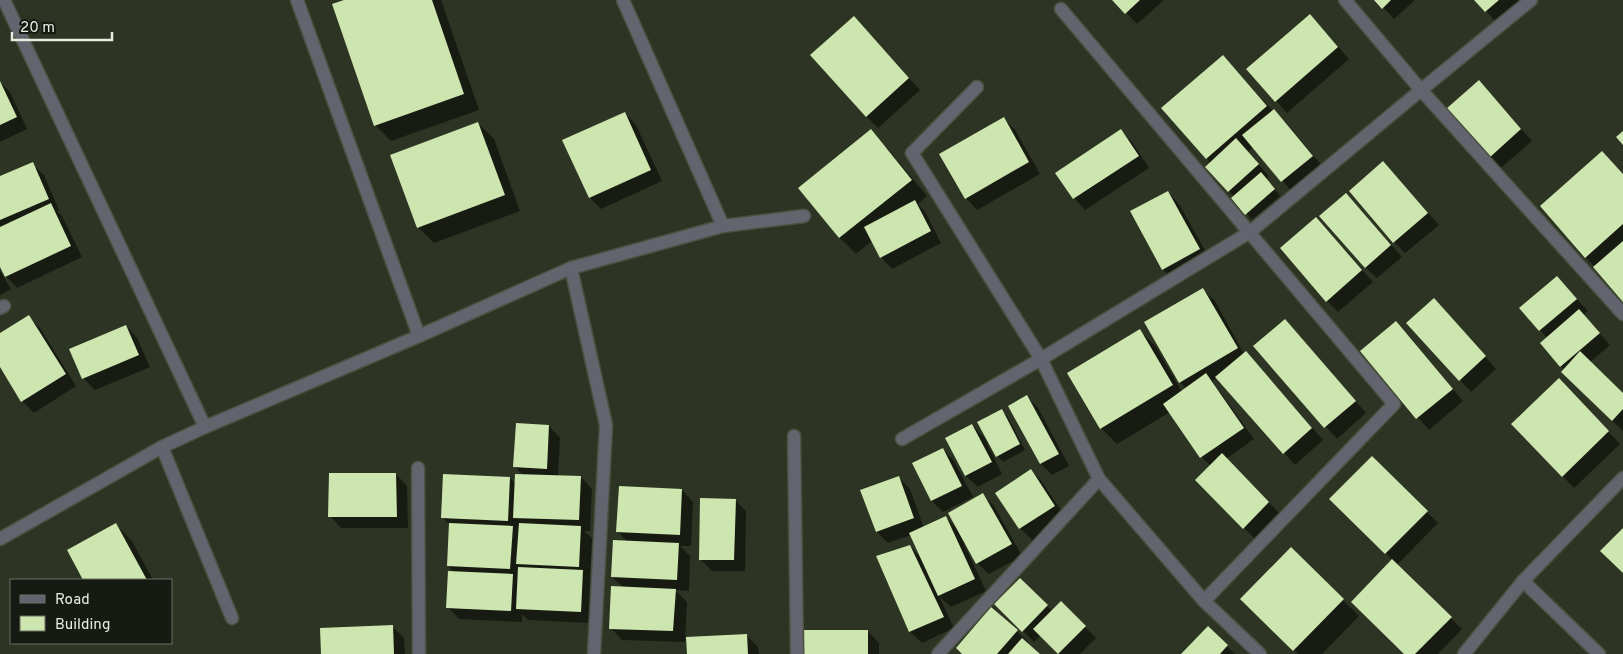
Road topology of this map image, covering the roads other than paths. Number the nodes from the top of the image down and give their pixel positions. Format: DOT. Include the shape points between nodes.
graph roads {
  1 [pos="4,0"];
  2 [pos="297,0"];
  3 [pos="623,0"];
  4 [pos="1345,0"];
  5 [pos="1530,0"];
  6 [pos="1061,8"];
  7 [pos="977,87"];
  8 [pos="1421,90"];
  9 [pos="804,216"];
  10 [pos="724,226"];
  11 [pos="1250,232"];
  12 [pos="571,268"];
  13 [pos="1623,314"];
  14 [pos="419,336"];
  15 [pos="1041,359"];
  16 [pos="205,426"];
  17 [pos="794,436"];
  18 [pos="902,439"];
  19 [pos="162,447"];
  20 [pos="418,468"];
  21 [pos="1623,478"];
  22 [pos="1100,479"];
  23 [pos="0,539"];
  24 [pos="1523,581"];
  25 [pos="1204,601"];
  26 [pos="232,618"];
  27 [pos="419,654"];
  28 [pos="594,654"];
  29 [pos="798,654"];
  30 [pos="938,654"];
  31 [pos="1260,654"];
  32 [pos="1464,654"];
  33 [pos="1599,654"];
  1 -- 16 [label="street"];
  2 -- 14 [label="street"];
  3 -- 10 [label="street"];
  4 -- 8 [label="street"];
  5 -- 8 [label="street"];
  6 -- 11 [label="street"];
  7 -- 15 [label="street" via="912,153"];
  8 -- 11 [label="street"];
  8 -- 13 [label="street"];
  9 -- 10 [label="street"];
  10 -- 12 [label="street"];
  11 -- 15 [label="street"];
  11 -- 25 [label="street" via="1394,404"];
  12 -- 14 [label="street"];
  12 -- 28 [label="street" via="606,425"];
  14 -- 16 [label="street"];
  15 -- 18 [label="street"];
  15 -- 22 [label="street"];
  16 -- 19 [label="street"];
  17 -- 29 [label="street"];
  19 -- 23 [label="street"];
  19 -- 26 [label="street"];
  20 -- 27 [label="street"];
  21 -- 24 [label="street"];
  22 -- 25 [label="street"];
  22 -- 30 [label="street"];
  24 -- 32 [label="street"];
  24 -- 33 [label="street"];
  25 -- 31 [label="street"];
}
